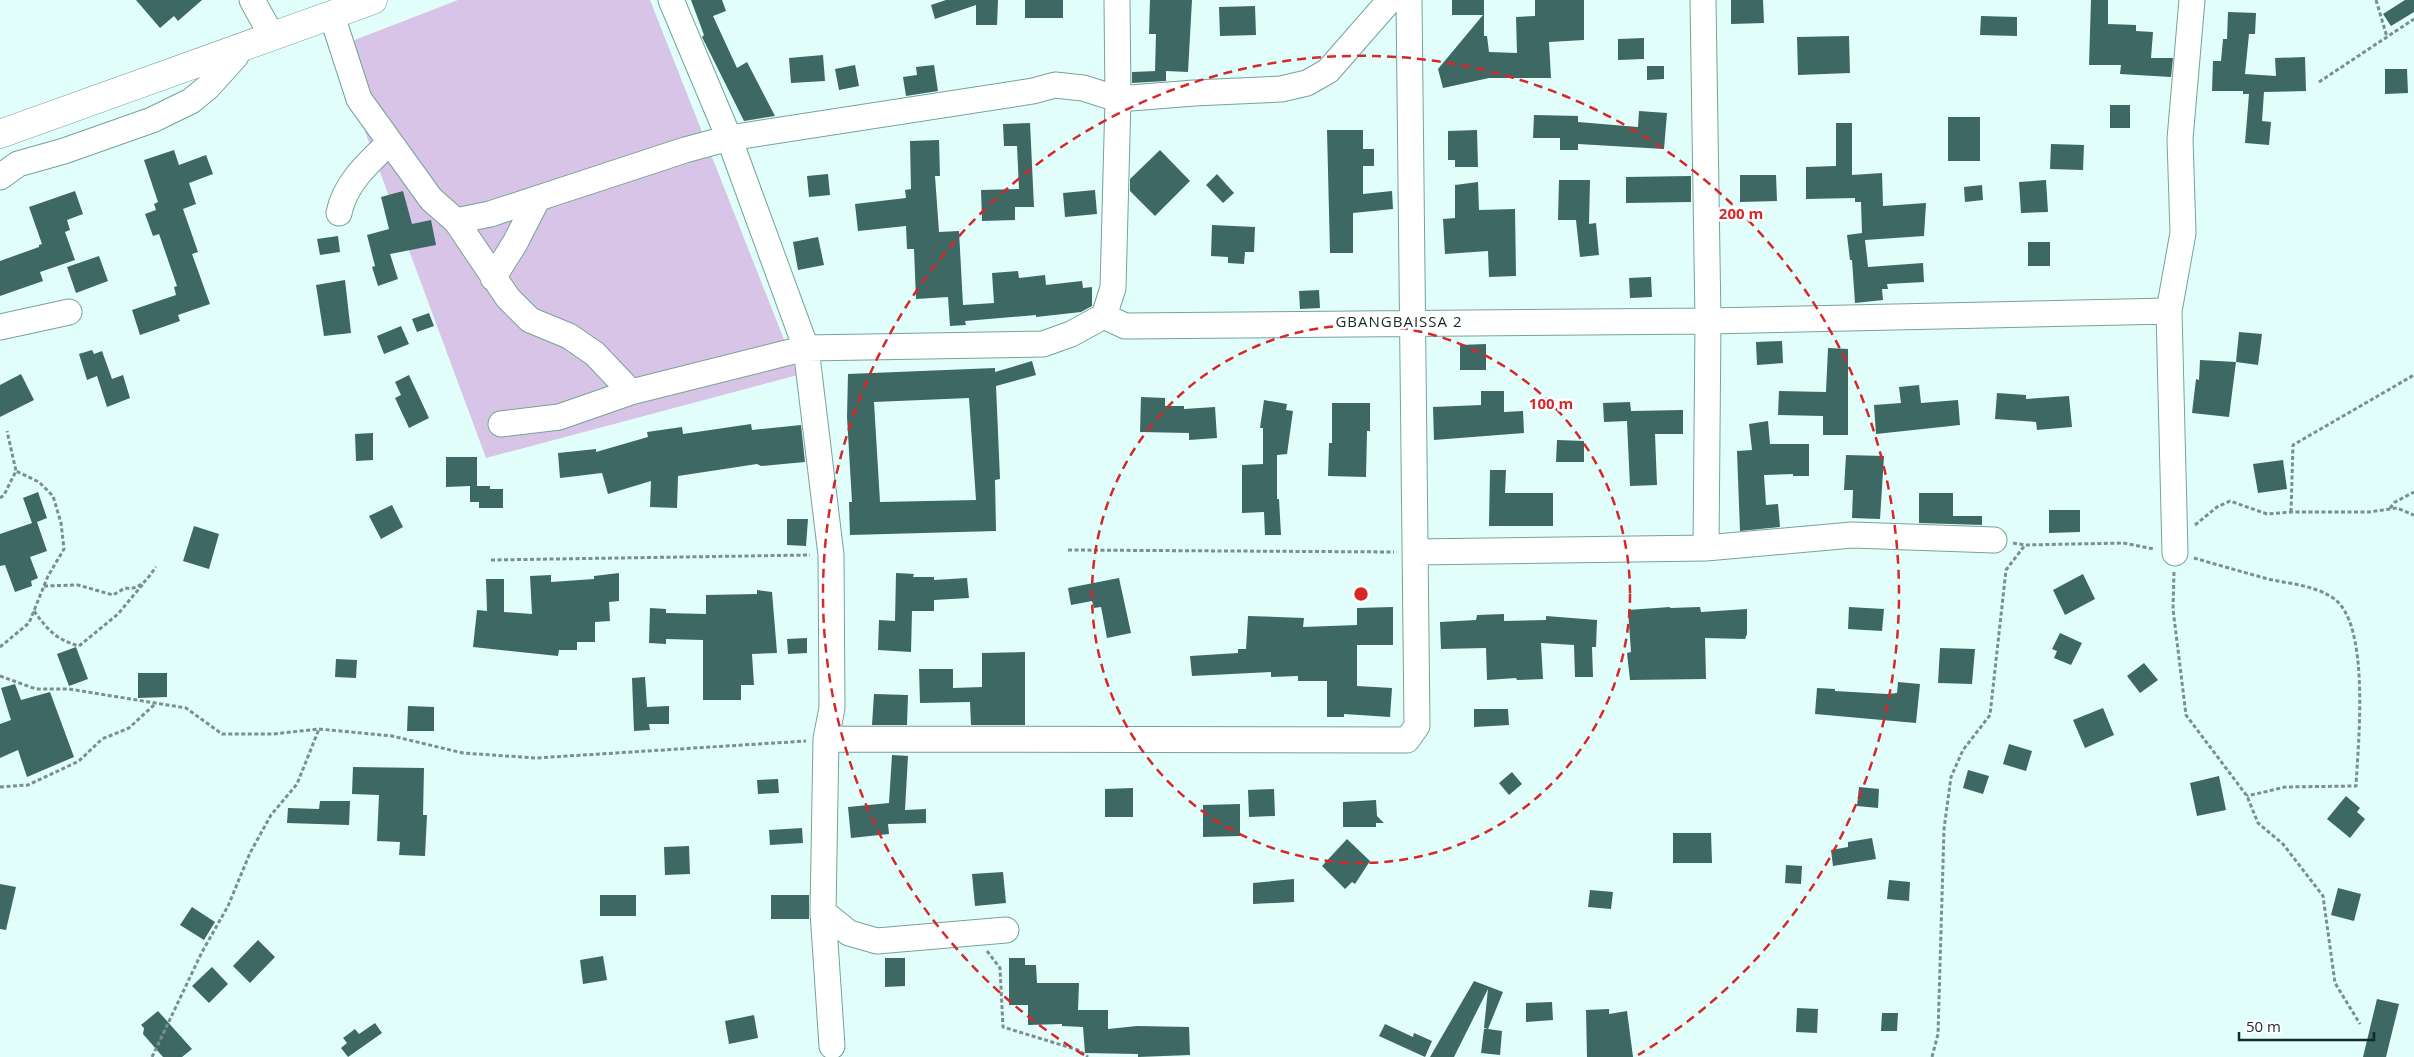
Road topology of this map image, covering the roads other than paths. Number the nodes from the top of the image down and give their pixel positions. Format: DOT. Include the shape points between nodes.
graph roads {
  1 [pos="252,0"];
  2 [pos="373,0"];
  3 [pos="671,0"];
  4 [pos="1117,0"];
  5 [pos="1390,0"];
  6 [pos="1409,0"];
  7 [pos="1703,0"];
  8 [pos="2192,0"];
  9 [pos="329,16"];
  10 [pos="272,36"];
  11 [pos="239,47"];
  12 [pos="1118,99"];
  13 [pos="0,134"];
  14 [pos="729,138"];
  15 [pos="390,142"];
  16 [pos="0,177"];
  17 [pos="537,200"];
  18 [pos="339,213"];
  19 [pos="456,221"];
  20 [pos="493,278"];
  21 [pos="2169,311"];
  22 [pos="69,312"];
  23 [pos="1104,316"];
  24 [pos="1708,321"];
  25 [pos="1413,322"];
  26 [pos="0,327"];
  27 [pos="806,348"];
  28 [pos="631,392"];
  29 [pos="501,424"];
  30 [pos="1994,540"];
  31 [pos="2176,547"];
  32 [pos="1706,548"];
  33 [pos="1415,552"];
  34 [pos="826,739"];
  35 [pos="823,912"];
  36 [pos="1006,930"];
  37 [pos="832,1046"];
  1 -- 10 [label="street"];
  2 -- 9 [label="highway"];
  3 -- 14 [label="street"];
  4 -- 12 [label="street"];
  5 -- 12 [label="street" via="1328,70 1308,83 1281,89"];
  6 -- 25 [label="street"];
  7 -- 24 [label="street"];
  8 -- 21 [label="street" via="2180,139 2183,233"];
  9 -- 10 [label="highway"];
  9 -- 15 [label="street" via="360,99"];
  10 -- 11 [label="highway"];
  11 -- 13 [label="highway"];
  11 -- 16 [label="street" via="236,56 208,87 190,101 152,120 18,164"];
  12 -- 14 [label="street" via="1083,88 1056,85"];
  12 -- 23 [label="street" via="1114,288"];
  14 -- 17 [label="street"];
  14 -- 27 [label="street"];
  15 -- 18 [label="street" via="361,168"];
  15 -- 19 [label="street" via="431,200"];
  17 -- 19 [label="street"];
  17 -- 20 [label="street"];
  19 -- 20 [label="street"];
  20 -- 28 [label="street" via="530,320 569,336 595,354"];
  21 -- 24 [label="street"];
  21 -- 31 [label="street"];
  22 -- 26 [label="street"];
  23 -- 25 [label="street" via="1125,326"];
  23 -- 27 [label="street" via="1071,334 1043,344"];
  24 -- 25 [label="street"];
  24 -- 32 [label="street"];
  25 -- 33 [label="street"];
  27 -- 28 [label="street"];
  27 -- 34 [label="street" via="831,555 832,708"];
  28 -- 29 [label="street" via="559,417"];
  30 -- 32 [label="street" via="1852,535"];
  32 -- 33 [label="street"];
  33 -- 34 [label="street" via="1417,726 1407,740"];
  34 -- 35 [label="street"];
  35 -- 36 [label="street" via="849,933 878,942"];
  35 -- 37 [label="street"];
}
